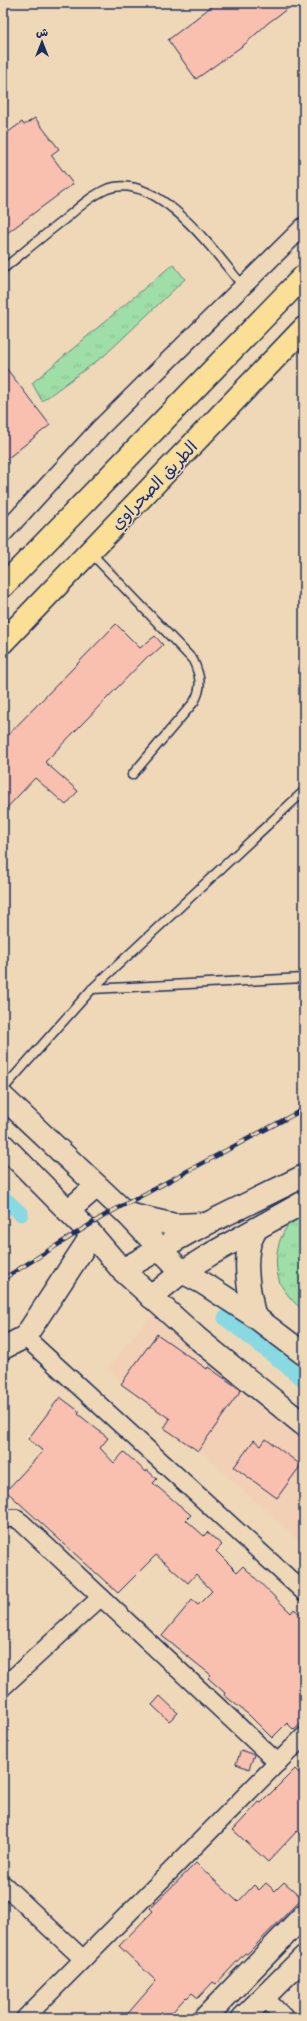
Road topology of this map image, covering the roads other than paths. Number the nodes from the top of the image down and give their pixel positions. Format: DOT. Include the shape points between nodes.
graph roads {
  1 [pos="304,226"];
  2 [pos="3,269"];
  3 [pos="304,276"];
  4 [pos="243,286"];
  5 [pos="304,328"];
  6 [pos="3,534"];
  7 [pos="90,551"];
  8 [pos="3,586"];
  9 [pos="3,642"];
  10 [pos="132,775"];
  11 [pos="304,791"];
  12 [pos="304,978"];
  13 [pos="92,990"];
  14 [pos="3,1089"];
  15 [pos="3,1097"];
  16 [pos="3,1145"];
  17 [pos="304,1176"];
  18 [pos="97,1186"];
  19 [pos="304,1202"];
  20 [pos="68,1211"];
  21 [pos="127,1214"];
  22 [pos="208,1224"];
  23 [pos="256,1229"];
  24 [pos="92,1235"];
  25 [pos="160,1249"];
  26 [pos="122,1270"];
  27 [pos="182,1272"];
  28 [pos="151,1297"];
  29 [pos="254,1316"];
  30 [pos="25,1337"];
  31 [pos="3,1348"];
  32 [pos="304,1354"];
  33 [pos="304,1425"];
  34 [pos="3,1519"];
  35 [pos="304,1592"];
  36 [pos="101,1597"];
  37 [pos="3,1687"];
  38 [pos="304,1736"];
  39 [pos="278,1763"];
  40 [pos="3,1885"];
  41 [pos="304,1915"];
  42 [pos="304,1957"];
  43 [pos="83,1959"];
  44 [pos="264,1997"];
  45 [pos="25,2018"];
  46 [pos="205,2018"];
  47 [pos="244,2018"];
  48 [pos="285,2018"];
  1 -- 4 [label="street"];
  2 -- 4 [label="lane" via="88,200 108,189 123,187 137,188 154,195 175,212 202,237"];
  3 -- 8 [label="highway"];
  4 -- 6 [label="street" via="100,428"];
  5 -- 7 [label="highway, الطريق الصحراوي"];
  7 -- 9 [label="highway, الطريق الصحراوي"];
  7 -- 10 [label="lane" via="192,660 200,680 199,694 194,702"];
  11 -- 13 [label="lane"];
  12 -- 13 [label="lane"];
  13 -- 14 [label="lane"];
  15 -- 18 [label="street"];
  16 -- 20 [label="street"];
  17 -- 22 [label="street"];
  18 -- 20 [label="street"];
  18 -- 21 [label="street"];
  19 -- 23 [label="street"];
  20 -- 24 [label="street"];
  21 -- 22 [label="street" via="175,1225"];
  21 -- 25 [label="street"];
  22 -- 25 [label="street"];
  23 -- 27 [label="street"];
  23 -- 29 [label="street" via="247,1258"];
  24 -- 26 [label="street"];
  24 -- 30 [label="street"];
  25 -- 26 [label="street"];
  25 -- 27 [label="street"];
  26 -- 28 [label="street"];
  27 -- 28 [label="street"];
  27 -- 29 [label="street"];
  28 -- 33 [label="street"];
  29 -- 32 [label="street"];
  30 -- 31 [label="street"];
  30 -- 35 [label="street"];
  34 -- 36 [label="street" via="15,1518 21,1522"];
  36 -- 37 [label="street"];
  36 -- 39 [label="street"];
  38 -- 39 [label="street"];
  39 -- 43 [label="street"];
  40 -- 43 [label="street"];
  41 -- 46 [label="street"];
  42 -- 44 [label="street"];
  43 -- 45 [label="street"];
  44 -- 47 [label="street"];
  44 -- 48 [label="street"];
}
